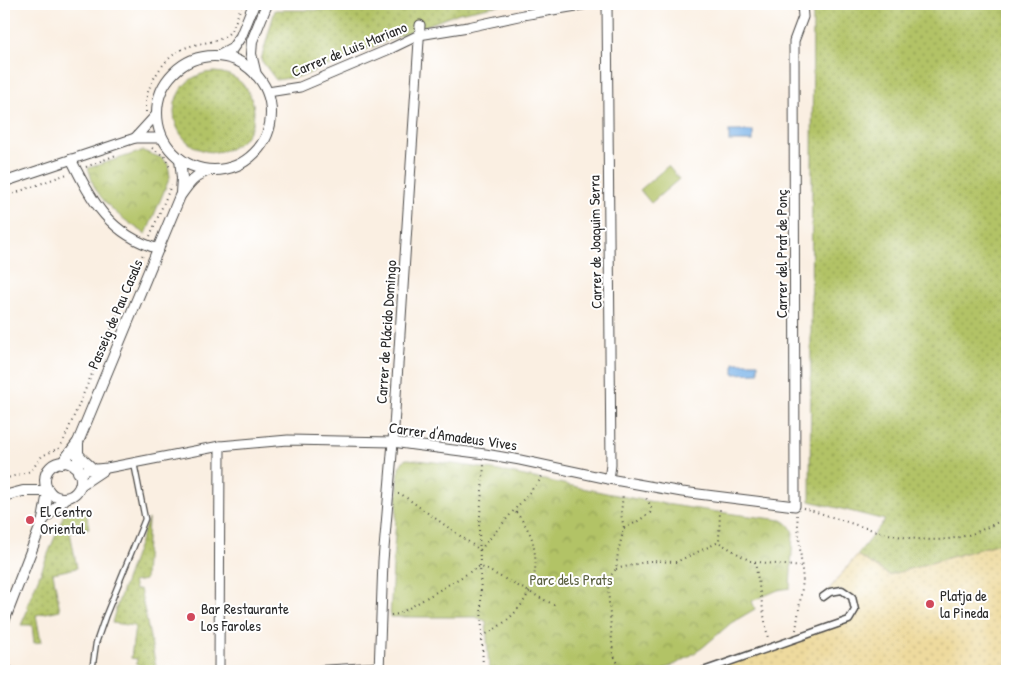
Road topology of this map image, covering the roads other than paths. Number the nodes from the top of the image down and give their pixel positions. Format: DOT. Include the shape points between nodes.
graph roads {
  1 [pos="254,4"];
  2 [pos="267,4"];
  3 [pos="588,4"];
  4 [pos="607,4"];
  5 [pos="802,4"];
  6 [pos="420,25"];
  7 [pos="419,35"];
  8 [pos="219,56"];
  9 [pos="256,76"];
  10 [pos="268,92"];
  11 [pos="156,115"];
  12 [pos="135,138"];
  13 [pos="162,138"];
  14 [pos="72,159"];
  15 [pos="180,159"];
  16 [pos="209,170"];
  17 [pos="4,182"];
  18 [pos="180,196"];
  19 [pos="159,248"];
  20 [pos="393,442"];
  21 [pos="220,446"];
  22 [pos="77,447"];
  23 [pos="62,463"];
  24 [pos="134,463"];
  25 [pos="107,468"];
  26 [pos="95,470"];
  27 [pos="79,473"];
  28 [pos="46,477"];
  29 [pos="609,479"];
  30 [pos="80,486"];
  31 [pos="28,491"];
  32 [pos="50,492"];
  33 [pos="4,496"];
  34 [pos="66,498"];
  35 [pos="795,506"];
  36 [pos="44,515"];
  37 [pos="822,597"];
  38 [pos="4,621"];
  39 [pos="4,669"];
  40 [pos="379,669"];
  41 [pos="9,671"];
  42 [pos="92,671"];
  43 [pos="219,671"];
  44 [pos="310,671"];
  45 [pos="703,671"];
  1 -- 8 [label="street" via="241,36 232,49"];
  2 -- 9 [label="street" via="252,41"];
  3 -- 7 [label="street, Carrer de Luis Mariano"];
  4 -- 29 [label="street, Carrer de Joaquim Serra"];
  5 -- 35 [label="street, Carrer del Prat de Ponç" via="802,17 794,41"];
  6 -- 7 [label="street, Carrer de Plácido Domingo"];
  7 -- 10 [label="street, Carrer de Luis Mariano" via="300,87"];
  7 -- 20 [label="street, Carrer de Plácido Domingo"];
  8 -- 9 [label="street" via="233,59"];
  8 -- 11 [label="street" via="200,57 182,64 167,78 158,95"];
  9 -- 10 [label="street"];
  10 -- 16 [label="street" via="271,121 260,146 233,166"];
  11 -- 12 [label="street"];
  11 -- 13 [label="street"];
  12 -- 13 [label="street"];
  12 -- 14 [label="street"];
  13 -- 15 [label="street"];
  14 -- 17 [label="street"];
  14 -- 19 [label="street" via="91,198 118,229"];
  15 -- 16 [label="street"];
  15 -- 18 [label="street, Passeig de Pau Casals"];
  16 -- 18 [label="street, Passeig de Pau Casals" via="198,174"];
  18 -- 19 [label="street, Passeig de Pau Casals"];
  19 -- 22 [label="street, Passeig de Pau Casals"];
  20 -- 21 [label="street, Carrer d'Amadeus Vives" via="288,440"];
  20 -- 29 [label="street, Carrer d'Amadeus Vives" via="485,454"];
  20 -- 40 [label="street, Carrer de Plácido Domingo" via="383,561"];
  21 -- 24 [label="street, Carrer d'Amadeus Vives"];
  21 -- 43 [label="street"];
  22 -- 23 [label="street, Passeig de Pau Casals"];
  22 -- 26 [label="street" via="83,459"];
  22 -- 27 [label="street, Passeig de Pau Casals"];
  23 -- 27 [label="street" via="72,465"];
  23 -- 28 [label="street" via="52,467"];
  24 -- 25 [label="street, Carrer d'Amadeus Vives"];
  24 -- 42 [label="lane" via="145,519 105,617 96,643"];
  25 -- 26 [label="street, Carrer d'Amadeus Vives"];
  25 -- 30 [label="street, Carrer d'Amadeus Vives"];
  26 -- 27 [label="street, Carrer d'Amadeus Vives"];
  27 -- 30 [label="street"];
  28 -- 31 [label="street"];
  28 -- 32 [label="street"];
  29 -- 35 [label="street, Carrer d'Amadeus Vives"];
  30 -- 34 [label="street" via="75,494"];
  31 -- 32 [label="street"];
  31 -- 33 [label="street"];
  31 -- 36 [label="street" via="40,499"];
  32 -- 34 [label="street"];
  32 -- 36 [label="street"];
  34 -- 36 [label="street"];
  36 -- 38 [label="street"];
  37 -- 45 [label="street" via="842,590 852,597 855,610 849,620"];
  39 -- 41 [label="street"];
  40 -- 44 [label="street"];
}
